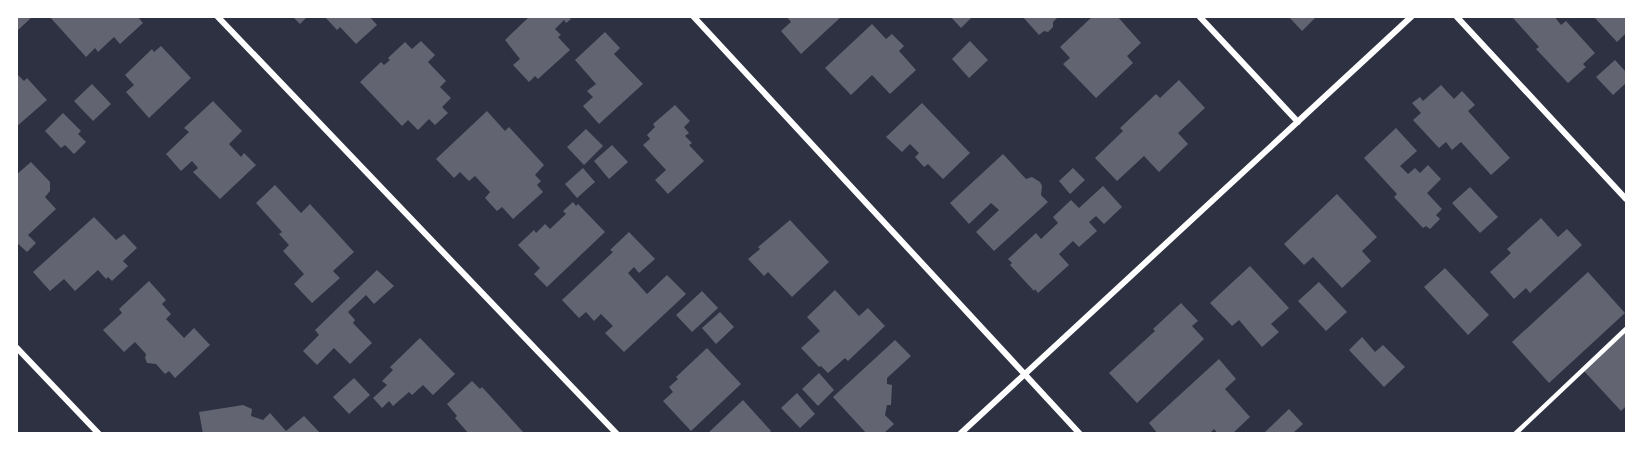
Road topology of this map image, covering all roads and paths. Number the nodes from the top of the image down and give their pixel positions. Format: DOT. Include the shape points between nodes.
graph roads {
  1 [pos="217,16"];
  2 [pos="693,16"];
  3 [pos="1199,16"];
  4 [pos="1412,16"];
  5 [pos="1456,16"];
  6 [pos="1298,122"];
  7 [pos="1626,199"];
  8 [pos="1626,329"];
  9 [pos="16,347"];
  10 [pos="1024,374"];
  11 [pos="99,434"];
  12 [pos="617,434"];
  13 [pos="960,434"];
  14 [pos="1080,434"];
  15 [pos="1515,434"];
  1 -- 12 [label="street"];
  2 -- 10 [label="street"];
  3 -- 6 [label="street"];
  4 -- 6 [label="street"];
  5 -- 7 [label="street"];
  6 -- 10 [label="street"];
  8 -- 15 [label="lane"];
  9 -- 11 [label="street"];
  10 -- 13 [label="street"];
  10 -- 14 [label="street"];
}
